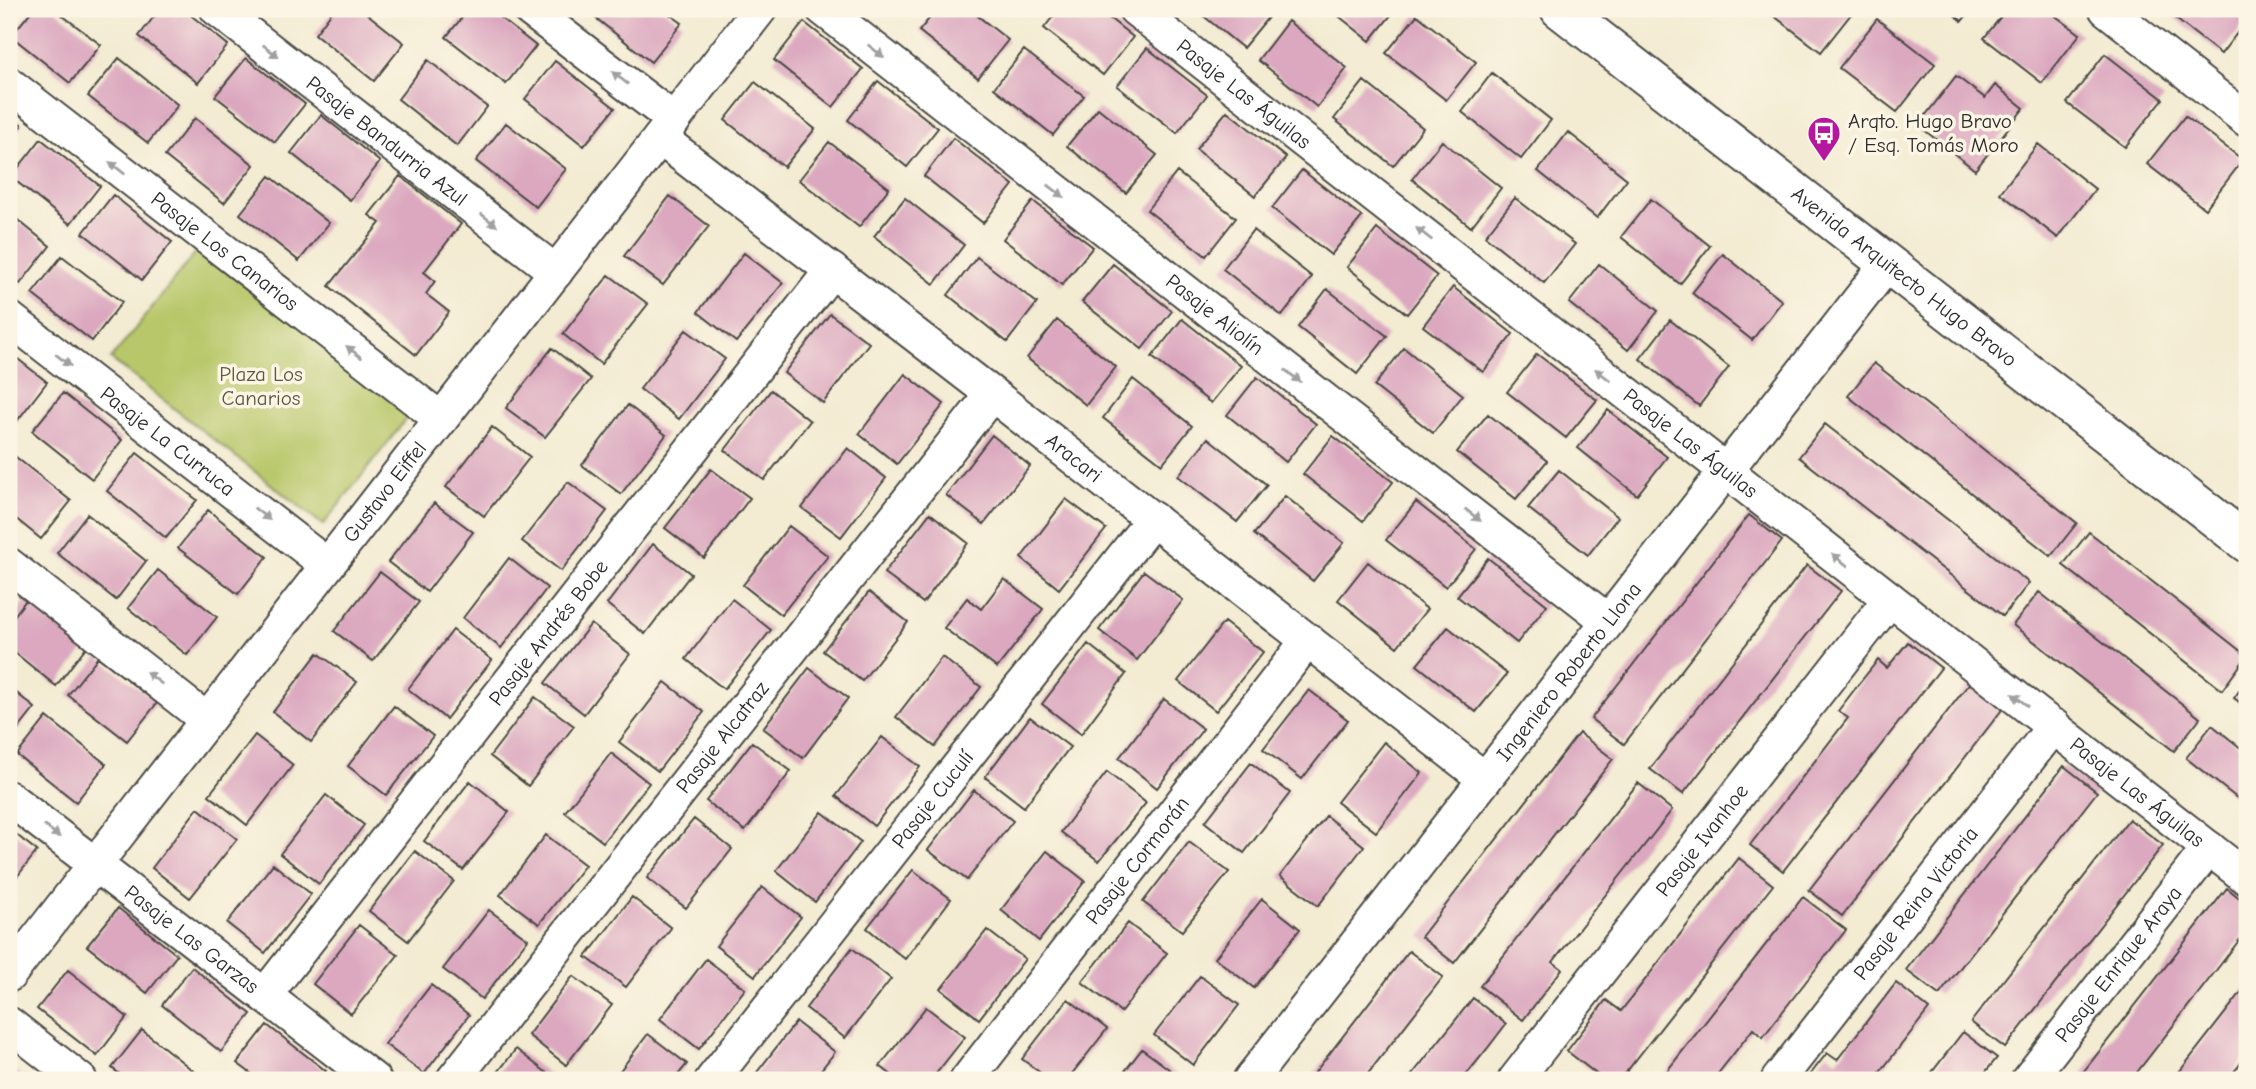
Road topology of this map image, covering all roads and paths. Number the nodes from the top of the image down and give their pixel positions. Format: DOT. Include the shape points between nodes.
graph roads {
  1 [pos="217,9"];
  2 [pos="529,9"];
  3 [pos="760,9"];
  4 [pos="823,9"];
  5 [pos="1135,9"];
  6 [pos="1560,9"];
  7 [pos="2106,9"];
  8 [pos="9,84"];
  9 [pos="2247,120"];
  10 [pos="667,129"];
  11 [pos="1888,263"];
  12 [pos="832,270"];
  13 [pos="556,272"];
  14 [pos="9,318"];
  15 [pos="992,394"];
  16 [pos="441,419"];
  17 [pos="1726,471"];
  18 [pos="1153,519"];
  19 [pos="2247,543"];
  20 [pos="9,565"];
  21 [pos="327,565"];
  22 [pos="1890,599"];
  23 [pos="1608,621"];
  24 [pos="1308,640"];
  25 [pos="207,720"];
  26 [pos="2054,726"];
  27 [pos="1485,779"];
  28 [pos="9,798"];
  29 [pos="2208,848"];
  30 [pos="95,865"];
  31 [pos="2247,878"];
  32 [pos="9,975"];
  33 [pos="265,995"];
  34 [pos="9,1024"];
  35 [pos="80,1080"];
  36 [pos="374,1080"];
  37 [pos="453,1080"];
  38 [pos="712,1080"];
  39 [pos="967,1080"];
  40 [pos="1250,1080"];
  41 [pos="1515,1080"];
  42 [pos="1778,1080"];
  43 [pos="2028,1080"];
  1 -- 13 [label="street, Pasaje Bandurria Azul, one-way"];
  10 -- 2 [label="street, Aracari, one-way"];
  3 -- 10 [label="street, Gustavo Eiffel"];
  4 -- 23 [label="street, Pasaje Aliolín, one-way"];
  17 -- 5 [label="street, Pasaje Las Águilas, one-way"];
  6 -- 11 [label="street, Avenida Arquitecto Hugo Bravo"];
  7 -- 9 [label="street"];
  16 -- 8 [label="street, Pasaje Los Canarios, one-way"];
  10 -- 12 [label="street, Aracari"];
  10 -- 13 [label="street, Gustavo Eiffel"];
  11 -- 17 [label="street, Ingeniero Roberto Llona"];
  11 -- 19 [label="street, Avenida Arquitecto Hugo Bravo"];
  12 -- 15 [label="street, Aracari"];
  12 -- 33 [label="street, Pasaje Andrés Bobe"];
  13 -- 16 [label="street, Gustavo Eiffel"];
  14 -- 21 [label="street, Pasaje La Curruca, one-way"];
  15 -- 18 [label="street, Aracari"];
  15 -- 37 [label="street, Pasaje Alcatraz"];
  16 -- 21 [label="street, Gustavo Eiffel"];
  22 -- 17 [label="street, Pasaje Las Águilas, one-way"];
  17 -- 23 [label="street, Ingeniero Roberto Llona"];
  18 -- 24 [label="street, Aracari"];
  18 -- 38 [label="street, Pasaje Cuculí"];
  25 -- 20 [label="street, one-way"];
  21 -- 25 [label="street, Gustavo Eiffel"];
  26 -- 22 [label="street, Pasaje Las Águilas, one-way"];
  22 -- 41 [label="street, Pasaje Ivanhoe"];
  23 -- 27 [label="street, Ingeniero Roberto Llona"];
  24 -- 27 [label="street, Aracari"];
  24 -- 39 [label="street, Pasaje Cormorán"];
  25 -- 30 [label="street, Gustavo Eiffel"];
  26 -- 29 [label="street, Pasaje Las Águilas"];
  26 -- 42 [label="street, Pasaje Reina Victoria"];
  27 -- 40 [label="street, Ingeniero Roberto Llona"];
  28 -- 30 [label="street, Pasaje Las Garzas, one-way"];
  29 -- 31 [label="street, Pasaje Las Águilas"];
  29 -- 43 [label="street, Pasaje Enrique Araya"];
  30 -- 32 [label="street, Gustavo Eiffel"];
  30 -- 33 [label="street, Pasaje Las Garzas"];
  33 -- 36 [label="street, Pasaje Las Garzas"];
  34 -- 35 [label="street"];
}
